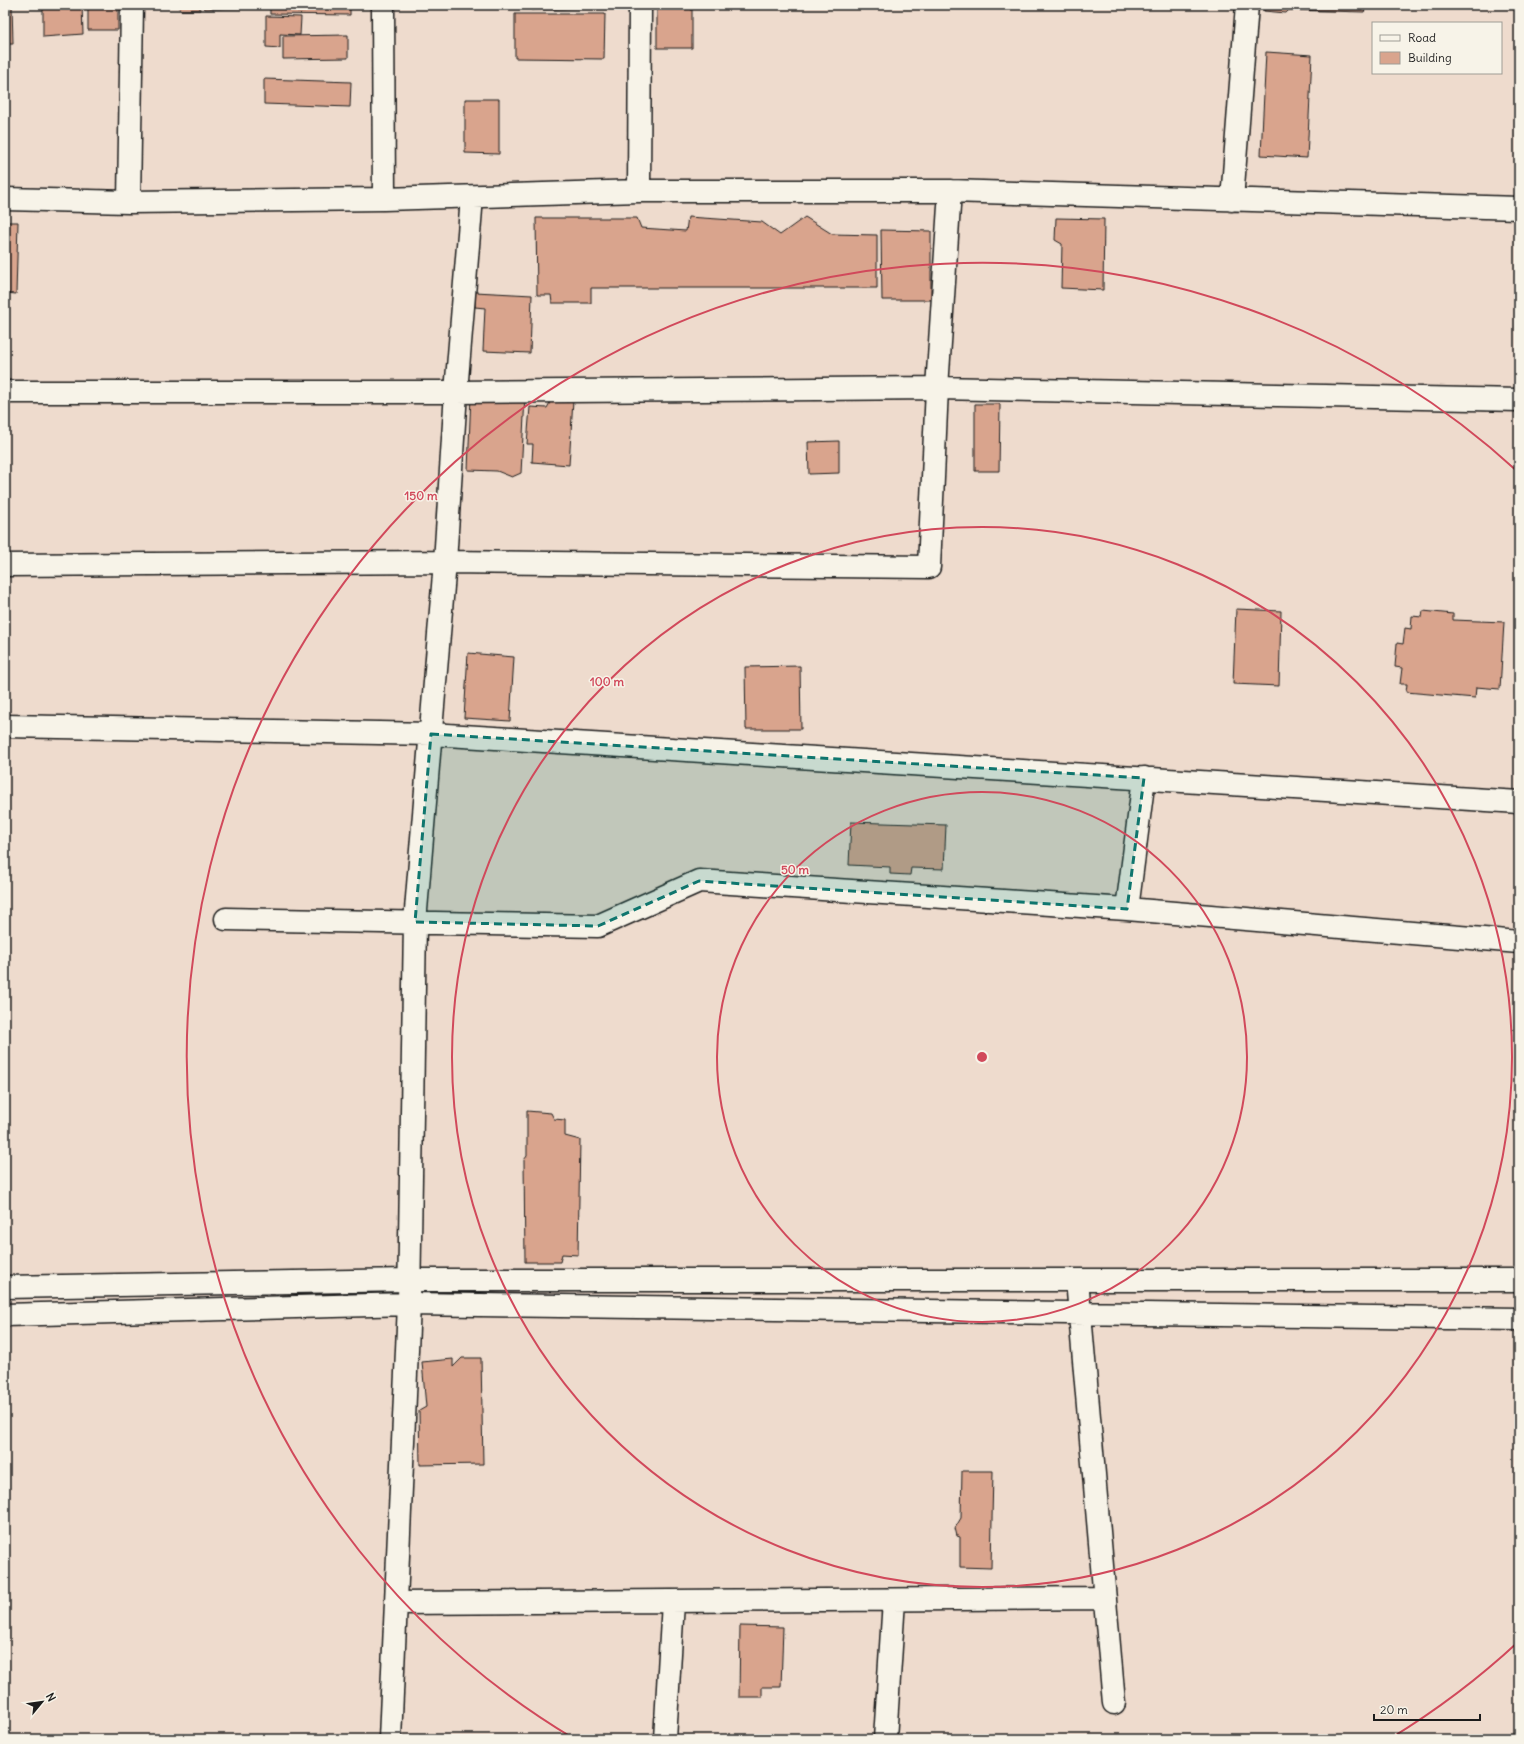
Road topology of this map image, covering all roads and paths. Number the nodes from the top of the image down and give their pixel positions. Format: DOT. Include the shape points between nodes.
graph roads {
  1 [pos="132,5"];
  2 [pos="383,5"];
  3 [pos="640,5"];
  4 [pos="1247,5"];
  5 [pos="639,190"];
  6 [pos="950,191"];
  7 [pos="472,196"];
  8 [pos="5,199"];
  9 [pos="384,200"];
  10 [pos="1232,200"];
  11 [pos="129,202"];
  12 [pos="1519,208"];
  13 [pos="937,388"];
  14 [pos="5,392"];
  15 [pos="456,392"];
  16 [pos="1519,400"];
  17 [pos="445,562"];
  18 [pos="5,565"];
  19 [pos="5,726"];
  20 [pos="431,734"];
  21 [pos="1144,778"];
  22 [pos="1519,802"];
  23 [pos="1127,909"];
  24 [pos="226,919"];
  25 [pos="415,922"];
  26 [pos="1519,942"];
  27 [pos="410,1280"];
  28 [pos="1077,1280"];
  29 [pos="1519,1280"];
  30 [pos="5,1287"];
  31 [pos="409,1304"];
  32 [pos="1081,1313"];
  33 [pos="5,1315"];
  34 [pos="1519,1320"];
  35 [pos="1106,1598"];
  36 [pos="894,1600"];
  37 [pos="673,1602"];
  38 [pos="396,1603"];
  39 [pos="1114,1703"];
  40 [pos="390,1739"];
  41 [pos="665,1739"];
  42 [pos="885,1739"];
  1 -- 11 [label="street"];
  2 -- 9 [label="street"];
  3 -- 5 [label="street"];
  4 -- 10 [label="street"];
  5 -- 6 [label="street"];
  5 -- 7 [label="street"];
  6 -- 10 [label="street"];
  6 -- 13 [label="street"];
  7 -- 9 [label="street"];
  7 -- 15 [label="street"];
  8 -- 11 [label="street"];
  9 -- 11 [label="street"];
  10 -- 12 [label="street"];
  13 -- 15 [label="street"];
  13 -- 16 [label="street"];
  13 -- 17 [label="street" via="929,567"];
  14 -- 15 [label="street"];
  15 -- 17 [label="street"];
  17 -- 18 [label="street"];
  17 -- 20 [label="street"];
  19 -- 20 [label="street"];
  20 -- 21 [label="street"];
  20 -- 25 [label="street"];
  21 -- 22 [label="street"];
  21 -- 23 [label="street"];
  23 -- 25 [label="street" via="699,881 598,926"];
  23 -- 26 [label="street"];
  24 -- 25 [label="street"];
  25 -- 27 [label="street"];
  27 -- 28 [label="street"];
  27 -- 30 [label="street"];
  27 -- 31 [label="street"];
  28 -- 29 [label="street"];
  28 -- 32 [label="street"];
  31 -- 32 [label="street"];
  31 -- 33 [label="street"];
  31 -- 38 [label="street"];
  32 -- 34 [label="street"];
  32 -- 35 [label="street"];
  35 -- 36 [label="street"];
  35 -- 39 [label="street"];
  36 -- 37 [label="street"];
  36 -- 42 [label="street"];
  37 -- 38 [label="street"];
  37 -- 41 [label="street"];
  38 -- 40 [label="street"];
}
